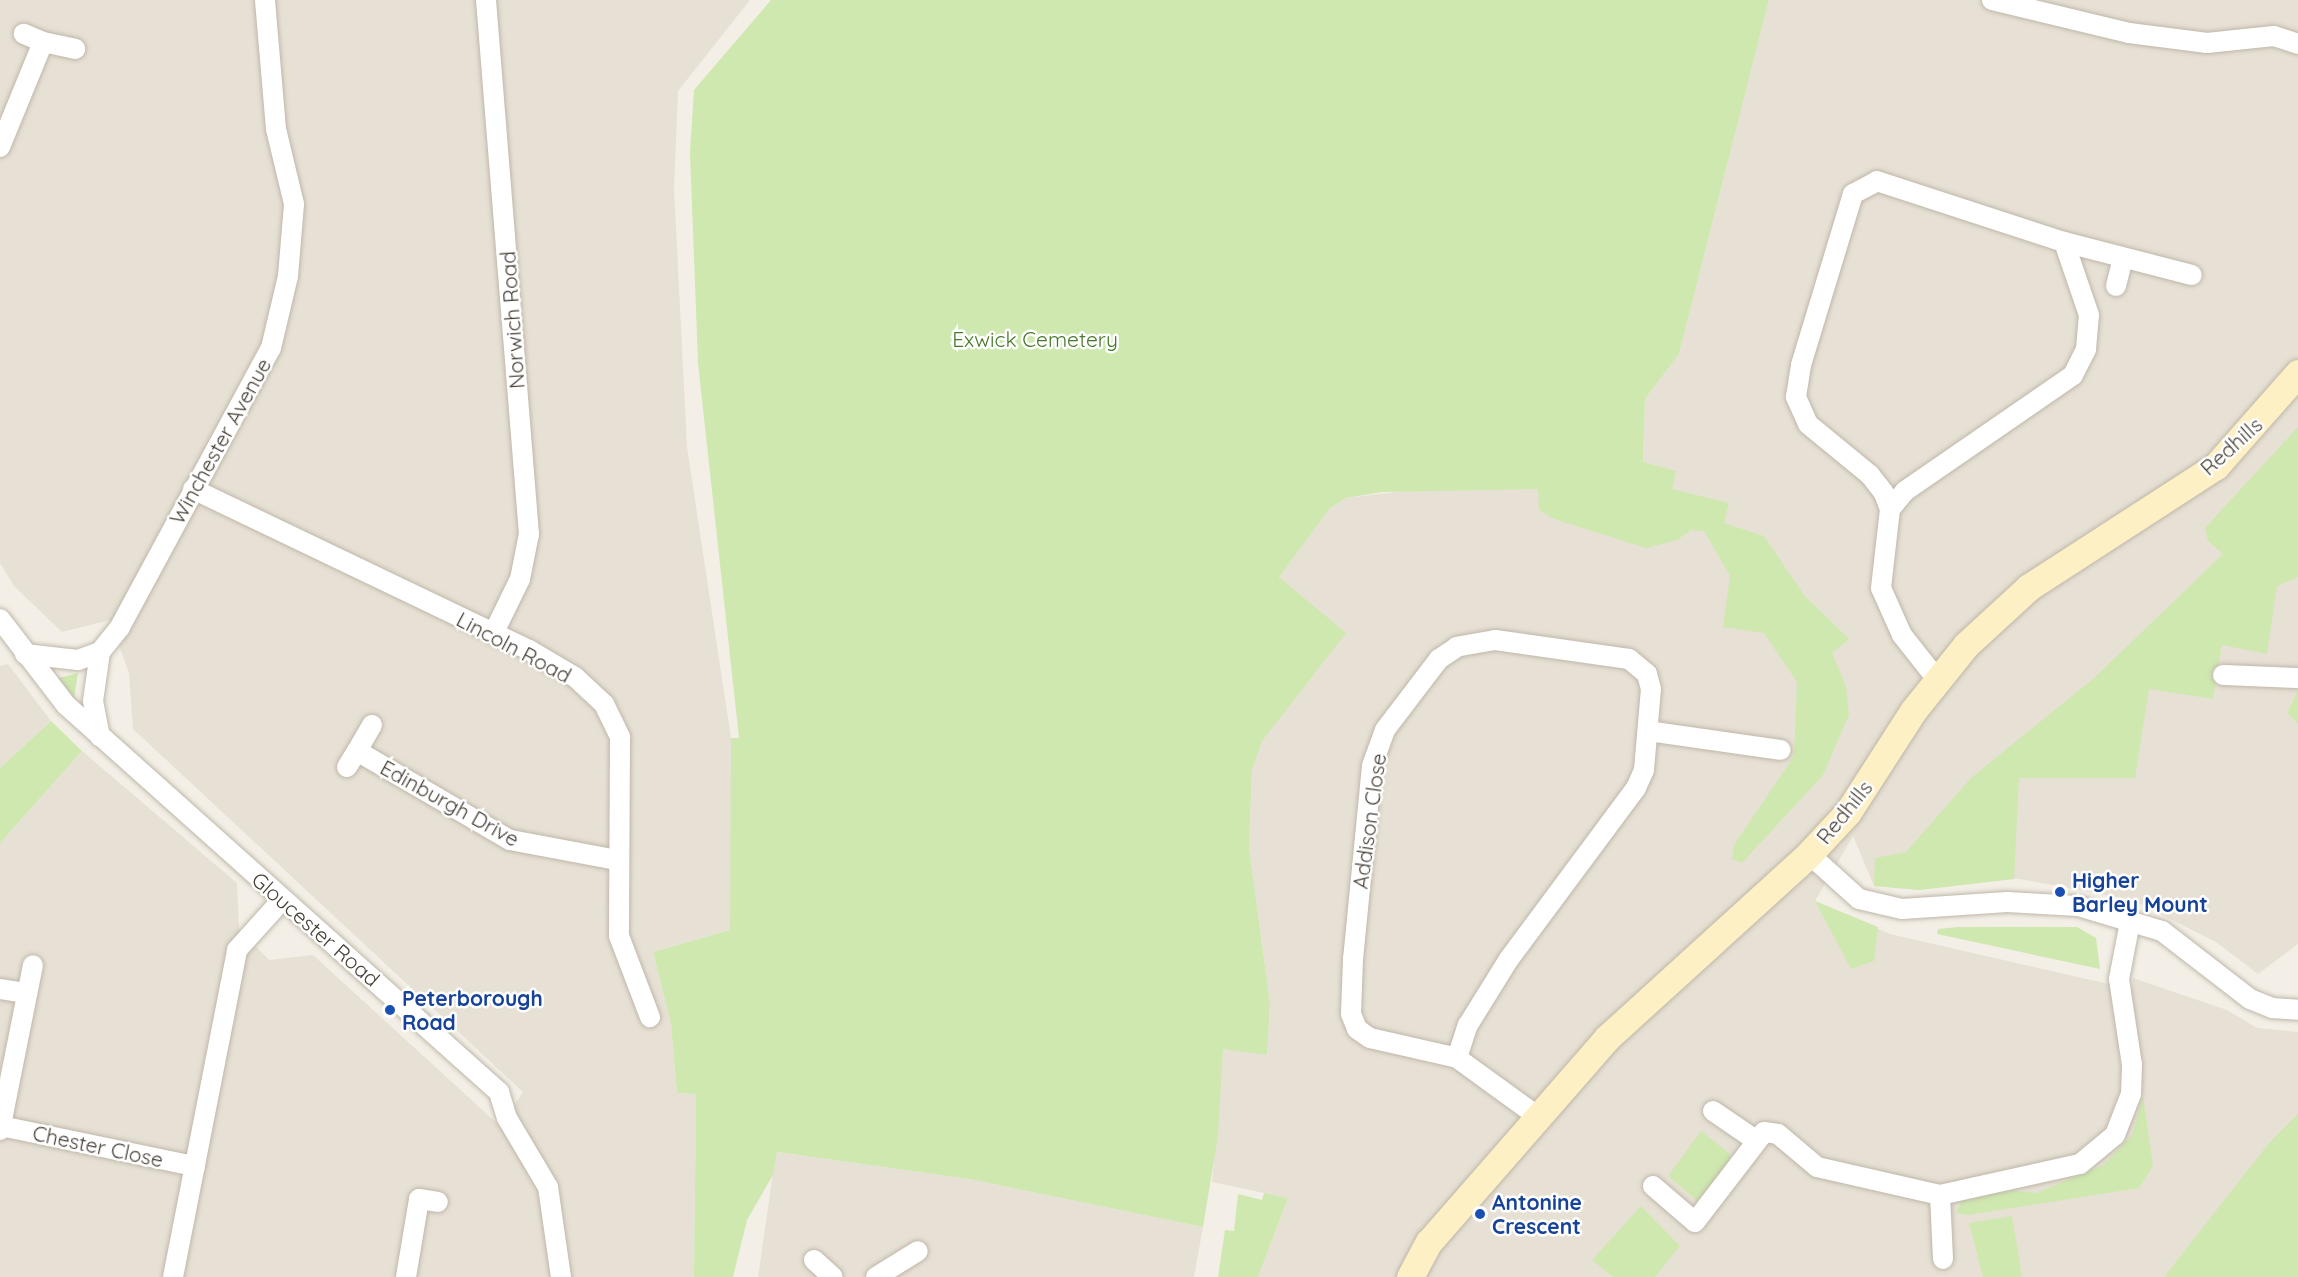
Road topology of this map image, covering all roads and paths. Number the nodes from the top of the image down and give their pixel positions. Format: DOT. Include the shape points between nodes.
graph roads {
  1 [pos="265,0"];
  2 [pos="486,0"];
  3 [pos="1992,0"];
  4 [pos="24,34"];
  5 [pos="43,42"];
  6 [pos="2298,44"];
  7 [pos="75,49"];
  8 [pos="0,147"];
  9 [pos="2064,242"];
  10 [pos="2123,258"];
  11 [pos="2192,275"];
  12 [pos="2116,286"];
  13 [pos="2298,373"];
  14 [pos="193,489"];
  15 [pos="1890,509"];
  16 [pos="0,619"];
  17 [pos="493,634"];
  18 [pos="100,652"];
  19 [pos="25,654"];
  20 [pos="2223,675"];
  21 [pos="1936,678"];
  22 [pos="2298,678"];
  23 [pos="372,725"];
  24 [pos="1648,731"];
  25 [pos="100,736"];
  26 [pos="1781,750"];
  27 [pos="1809,854"];
  28 [pos="617,860"];
  29 [pos="282,900"];
  30 [pos="2130,922"];
  31 [pos="33,965"];
  32 [pos="0,989"];
  33 [pos="26,993"];
  34 [pos="2298,1010"];
  35 [pos="650,1017"];
  36 [pos="1457,1058"];
  37 [pos="1713,1111"];
  38 [pos="1537,1116"];
  39 [pos="1,1128"];
  40 [pos="1757,1141"];
  41 [pos="195,1166"];
  42 [pos="1653,1186"];
  43 [pos="1940,1195"];
  44 [pos="420,1197"];
  45 [pos="918,1251"];
  46 [pos="1943,1259"];
  47 [pos="814,1260"];
  48 [pos="173,1277"];
  49 [pos="406,1277"];
  50 [pos="561,1277"];
  51 [pos="833,1277"];
  52 [pos="876,1277"];
  53 [pos="1410,1277"];
  1 -- 14 [label="street, Winchester Avenue" via="276,129 294,204 288,276 258,378"];
  2 -- 17 [label="street, Norwich Road" via="529,534 519,579"];
  3 -- 6 [label="street" via="2129,33 2207,43 2274,36"];
  4 -- 5 [label="street"];
  5 -- 7 [label="street"];
  5 -- 8 [label="street"];
  9 -- 10 [label="street"];
  9 -- 15 [label="street" via="2089,315 2086,349 2073,375 1905,491"];
  9 -- 15 [label="street" via="1877,181 1853,194 1801,364 1796,397 1808,424 1870,475"];
  10 -- 11 [label="street"];
  10 -- 12 [label="street"];
  13 -- 21 [label="street, Redhills" via="2216,466 2029,587"];
  14 -- 17 [label="street, Lincoln Road"];
  14 -- 18 [label="street, Winchester Avenue" via="120,627"];
  15 -- 21 [label="street" via="1881,588 1902,635"];
  16 -- 19 [label="street, Gloucester Road"];
  17 -- 28 [label="street, Lincoln Road" via="575,677 611,714 621,755"];
  18 -- 19 [label="street" via="78,660"];
  18 -- 25 [label="street" via="93,701"];
  19 -- 25 [label="street, Gloucester Road" via="66,705"];
  20 -- 22 [label="street"];
  21 -- 27 [label="street, Redhills" via="1866,789"];
  23 -- 28 [label="street, Edinburgh Drive" via="352,759 510,840"];
  24 -- 26 [label="street"];
  24 -- 36 [label="street, Addison Close" via="1636,788 1509,959 1468,1025"];
  24 -- 36 [label="street, Addison Close" via="1650,680 1629,659 1495,640 1447,651 1385,730 1372,765 1365,818 1351,1014 1357,1029 1370,1038"];
  25 -- 29 [label="street, Gloucester Road"];
  27 -- 30 [label="street" via="1859,899 1902,909 2007,902 2078,906"];
  27 -- 38 [label="street, Redhills" via="1607,1038"];
  28 -- 35 [label="street, Lincoln Road" via="619,936"];
  29 -- 41 [label="street" via="237,950"];
  29 -- 50 [label="street, Gloucester Road" via="499,1092 507,1118 548,1187"];
  30 -- 34 [label="street" via="2162,931 2262,1005"];
  30 -- 43 [label="street" via="2119,979 2132,1065 2131,1094 2115,1135 2080,1164"];
  31 -- 33 [label="street, Chester Close"];
  32 -- 33 [label="street"];
  33 -- 39 [label="street, Chester Close"];
  36 -- 38 [label="street, Addison Close"];
  37 -- 40 [label="street"];
  38 -- 53 [label="street, Redhills" via="1429,1242"];
  39 -- 41 [label="street, Chester Close"];
  40 -- 42 [label="street" via="1695,1222"];
  40 -- 43 [label="street" via="1764,1132 1778,1134 1817,1167"];
  41 -- 48 [label="street"];
  43 -- 46 [label="street"];
  44 -- 49 [label="street"];
  45 -- 52 [label="street"];
  47 -- 51 [label="street"];
}
